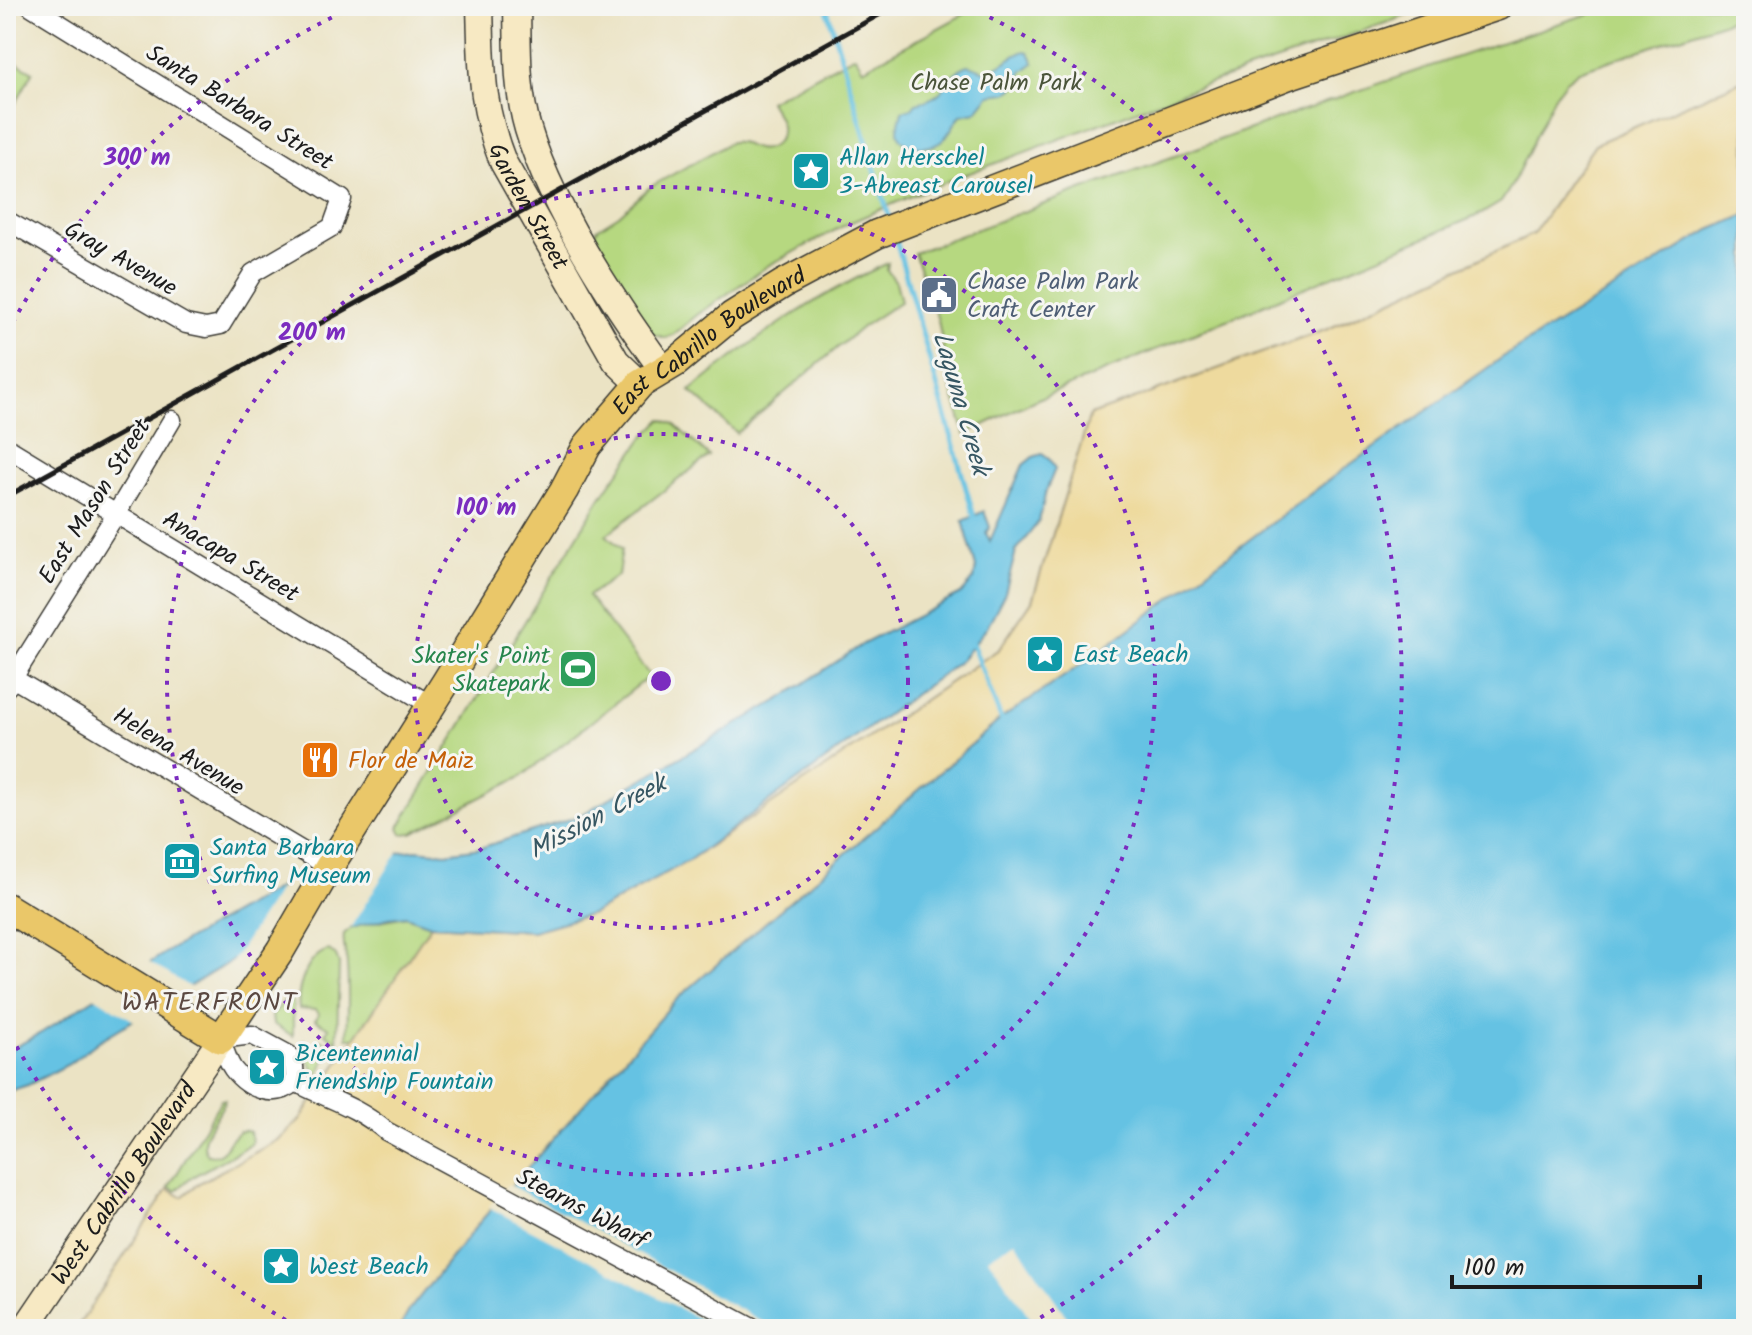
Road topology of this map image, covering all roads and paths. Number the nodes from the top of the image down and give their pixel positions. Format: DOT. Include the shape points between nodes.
graph roads {
  1 [pos="31,6"];
  2 [pos="480,6"];
  3 [pos="517,6"];
  4 [pos="1498,6"];
  5 [pos="6,220"];
  6 [pos="214,327"];
  7 [pos="651,377"];
  8 [pos="172,420"];
  9 [pos="6,447"];
  10 [pos="116,514"];
  11 [pos="8,680"];
  12 [pos="432,706"];
  13 [pos="328,869"];
  14 [pos="6,907"];
  15 [pos="221,1039"];
  16 [pos="295,1082"];
  17 [pos="25,1329"];
  18 [pos="754,1329"];
  1 -- 6 [label="street, Santa Barbara Street" via="342,199 332,227 253,273 229,316"];
  2 -- 7 [label="main road, Garden Street" via="482,88 503,162 616,361"];
  3 -- 7 [label="main road, Garden Street" via="519,81 528,129"];
  4 -- 7 [label="main road, East Cabrillo Boulevard" via="1289,75 877,234 732,316"];
  5 -- 6 [label="street, Gray Avenue" via="186,324"];
  7 -- 12 [label="main road, East Cabrillo Boulevard" via="587,446"];
  8 -- 10 [label="street, East Mason Street"];
  9 -- 10 [label="street, Anacapa Street"];
  10 -- 11 [label="street, East Mason Street"];
  10 -- 12 [label="street, Anacapa Street"];
  11 -- 13 [label="street, Helena Avenue"];
  12 -- 13 [label="main road, East Cabrillo Boulevard"];
  13 -- 15 [label="main road, East Cabrillo Boulevard"];
  14 -- 15 [label="main road"];
  15 -- 16 [label="street" via="252,1035 289,1055"];
  15 -- 16 [label="street" via="231,1067 264,1091 281,1092"];
  15 -- 17 [label="main road, West Cabrillo Boulevard"];
  16 -- 18 [label="street, Stearns Wharf" via="345,1103 386,1131"];
}
